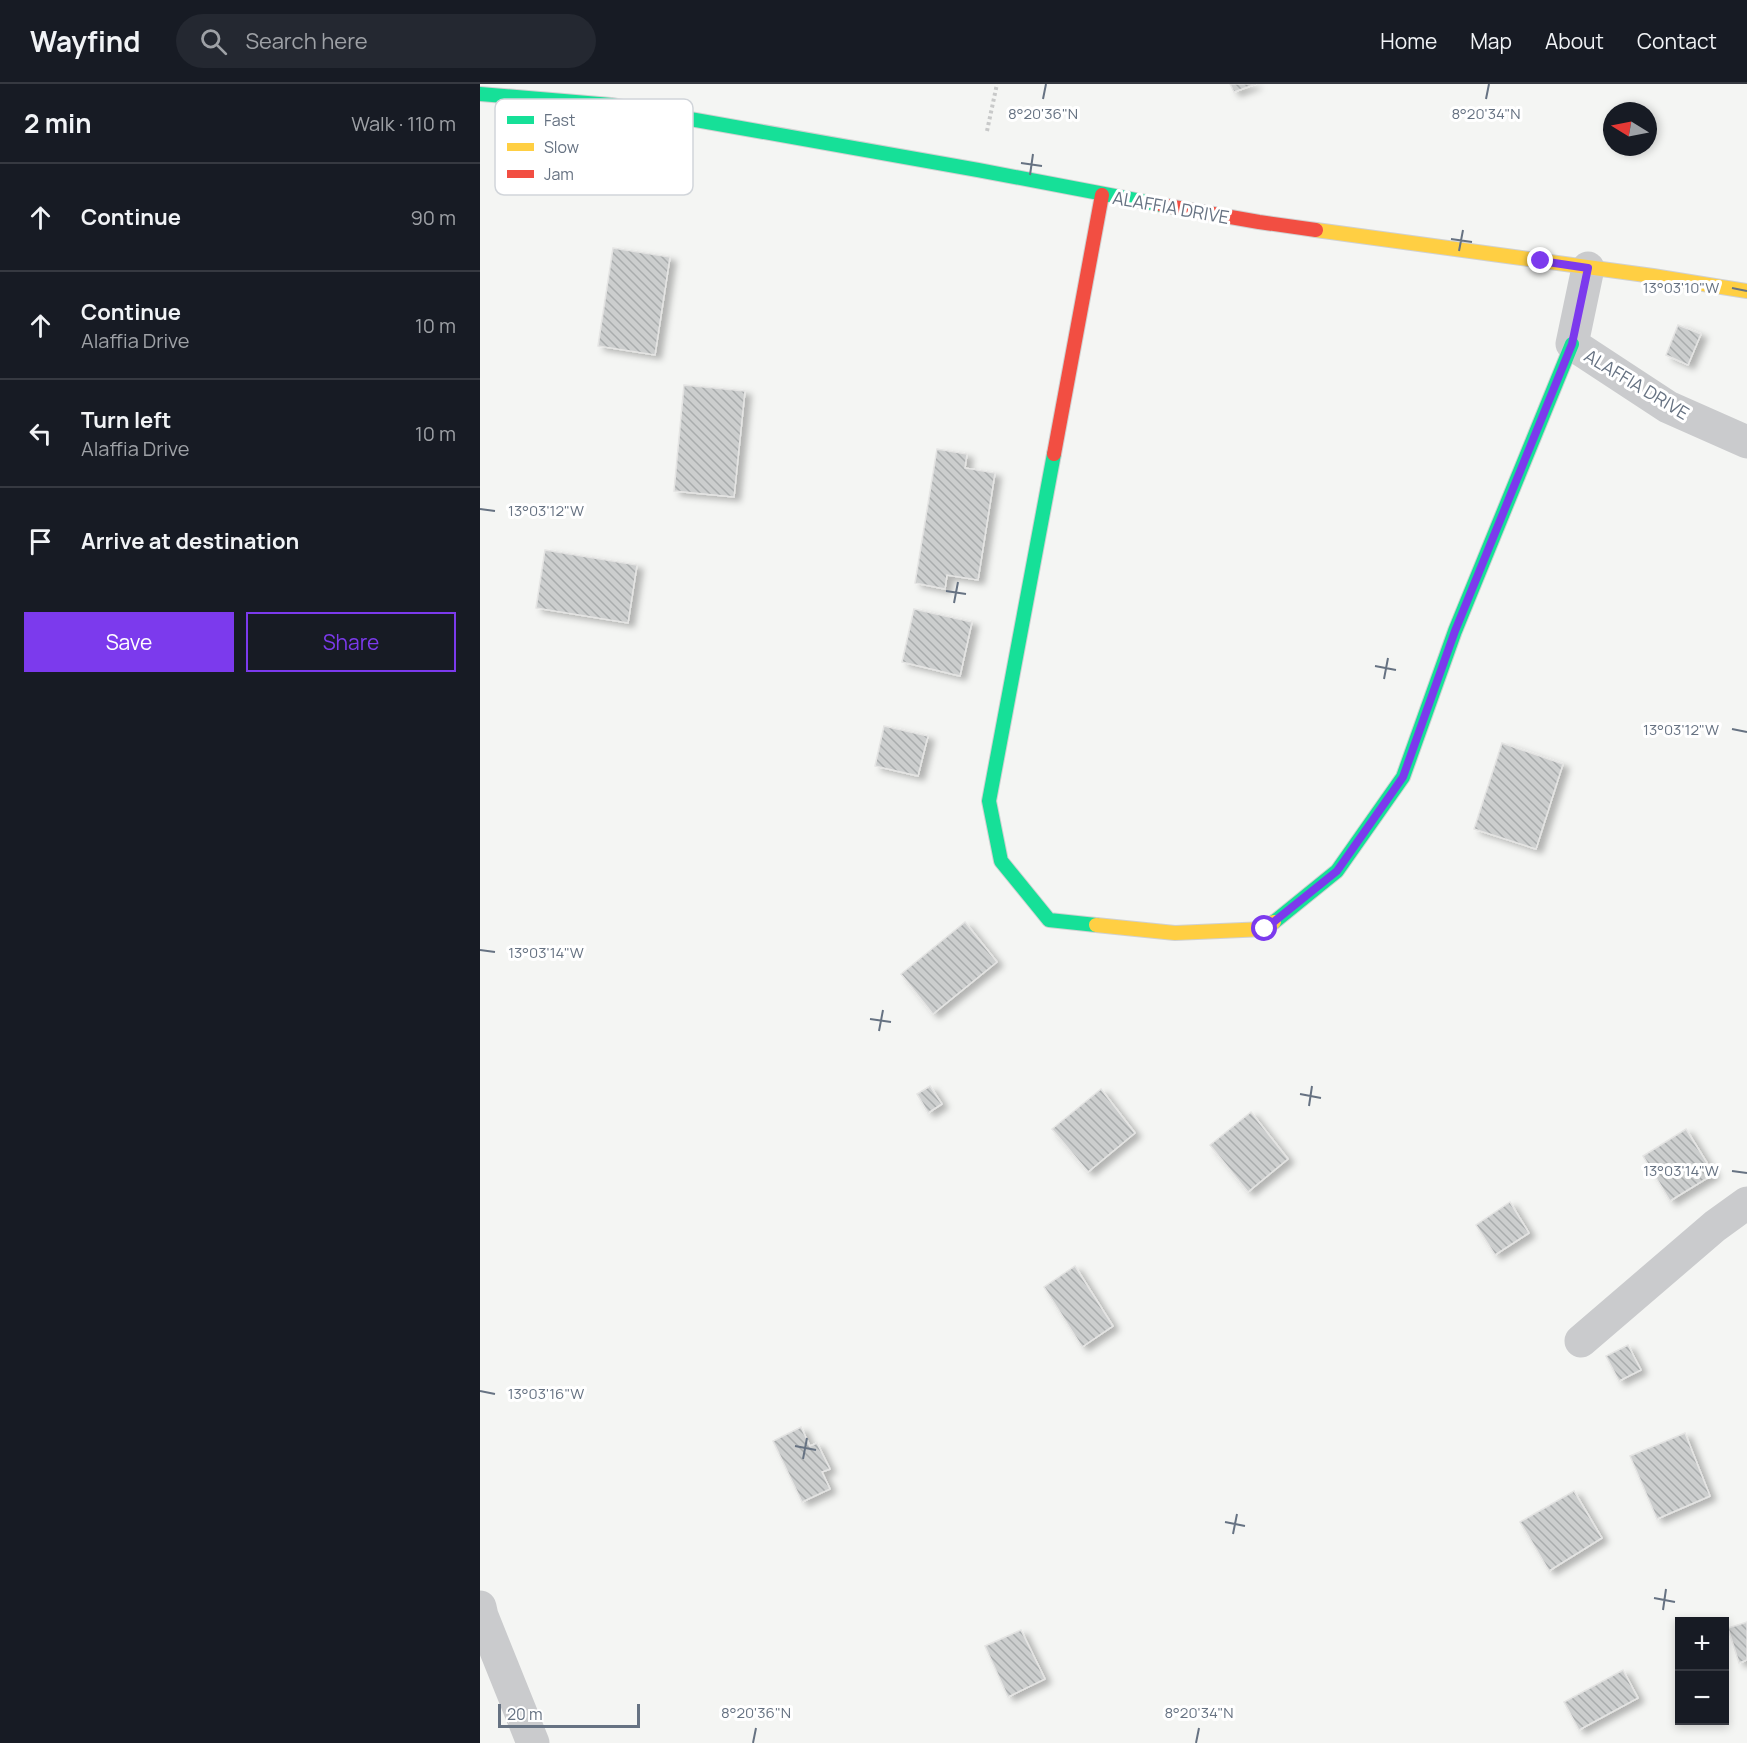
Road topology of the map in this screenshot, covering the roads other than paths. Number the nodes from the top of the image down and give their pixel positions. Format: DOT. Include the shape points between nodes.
graph roads {
  1 [pos="480,94"];
  2 [pos="540,99"];
  3 [pos="693,120"];
  4 [pos="1102,195"];
  5 [pos="1588,268"];
  6 [pos="1747,291"];
  7 [pos="1572,344"];
  8 [pos="1747,442"];
  9 [pos="1747,1203"];
  10 [pos="1581,1341"];
  11 [pos="480,1607"];
  12 [pos="533,1743"];
  1 -- 2 [label="street, ALAFFIA DRIVE"];
  3 -- 4 [label="street, ALAFFIA DRIVE"];
  4 -- 5 [label="street, ALAFFIA DRIVE" via="1258,222"];
  4 -- 7 [label="street" via="989,801 1001,861 1049,920 1175,933 1265,929 1337,871 1403,777 1455,631"];
  5 -- 6 [label="street"];
  5 -- 7 [label="street, ALAFFIA DRIVE"];
  7 -- 8 [label="street, ALAFFIA DRIVE" via="1668,407"];
  9 -- 10 [label="street"];
  11 -- 12 [label="street"];
}
